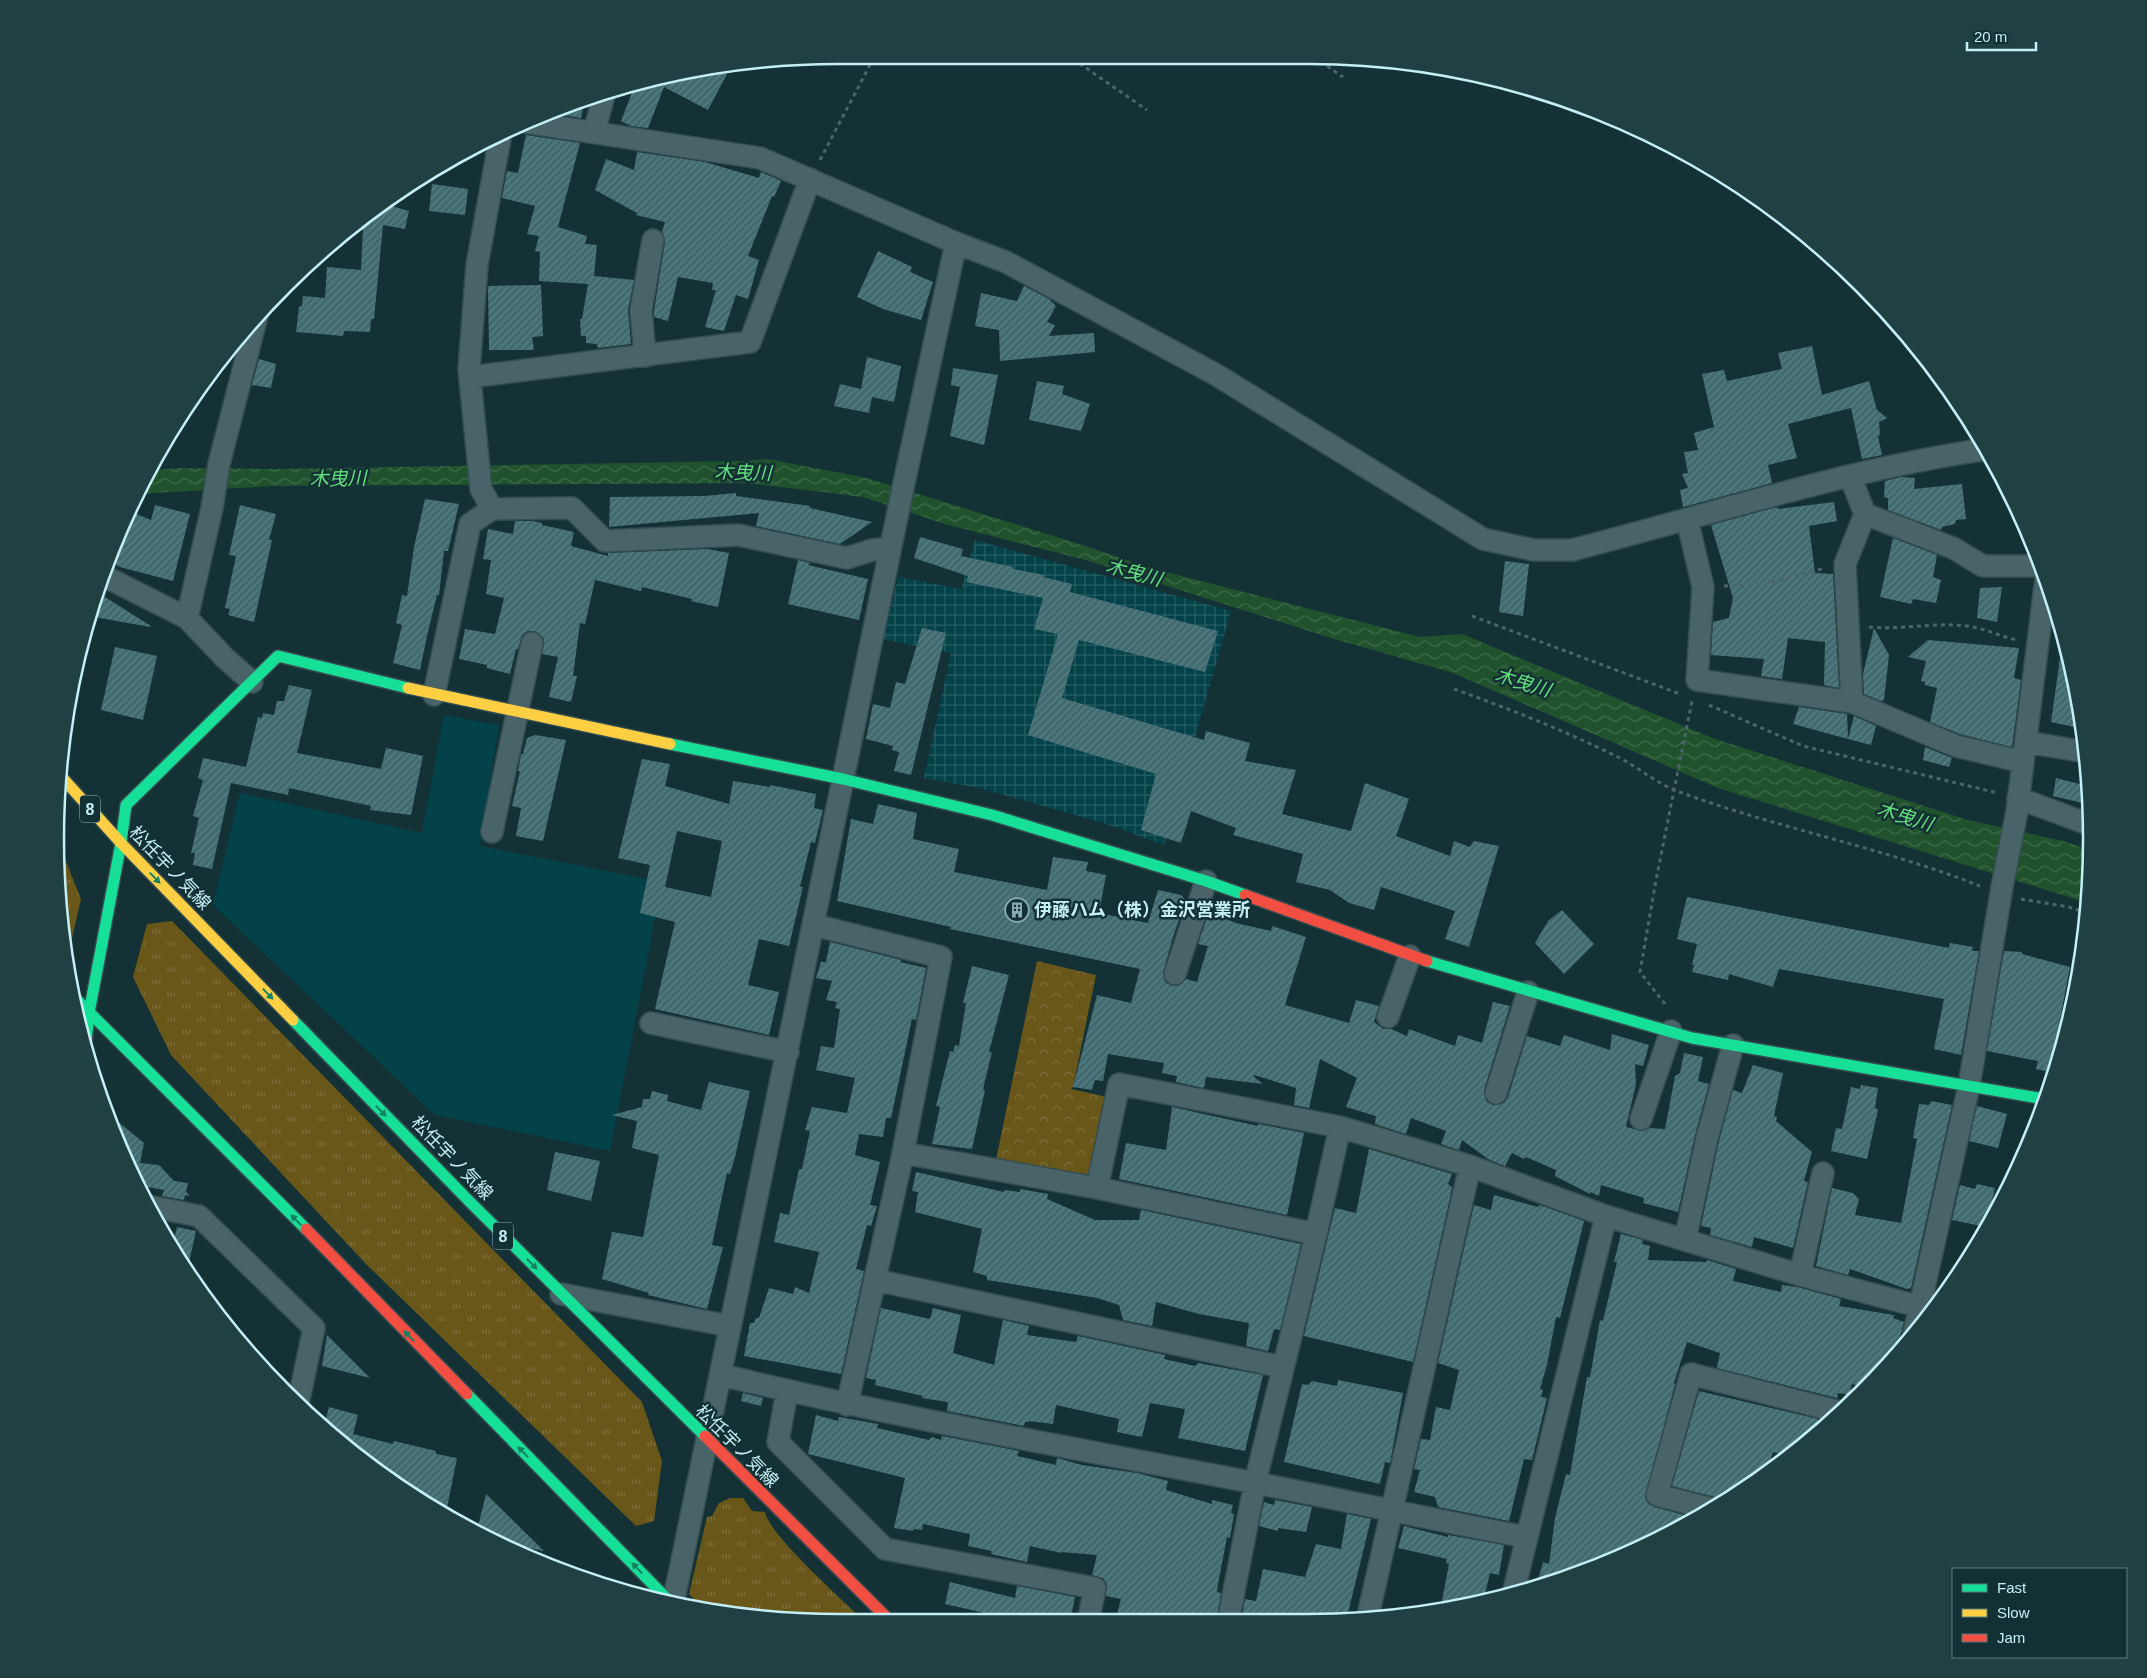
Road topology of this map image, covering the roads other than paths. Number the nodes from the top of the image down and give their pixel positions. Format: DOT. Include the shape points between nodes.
graph roads {
  1 [pos="602,101"];
  2 [pos="539,124"];
  3 [pos="594,132"];
  4 [pos="499,143"];
  5 [pos="810,179"];
  6 [pos="654,240"];
  7 [pos="956,243"];
  8 [pos="253,332"];
  9 [pos="645,356"];
  10 [pos="470,376"];
  11 [pos="1979,450"];
  12 [pos="1850,476"];
  13 [pos="492,509"];
  14 [pos="1865,514"];
  15 [pos="1687,519"];
  16 [pos="890,548"];
  17 [pos="2033,566"];
  18 [pos="109,579"];
  19 [pos="2044,596"];
  20 [pos="186,618"];
  21 [pos="532,643"];
  22 [pos="252,682"];
  23 [pos="434,695"];
  24 [pos="1852,702"];
  25 [pos="517,712"];
  26 [pos="2024,752"];
  27 [pos="2078,752"];
  28 [pos="843,779"];
  29 [pos="66,781"];
  30 [pos="2018,804"];
  31 [pos="2083,822"];
  32 [pos="492,832"];
  33 [pos="121,843"];
  34 [pos="1206,881"];
  35 [pos="814,925"];
  36 [pos="1410,956"];
  37 [pos="1175,974"];
  38 [pos="1528,992"];
  39 [pos="83,1006"];
  40 [pos="89,1013"];
  41 [pos="1388,1017"];
  42 [pos="651,1023"];
  43 [pos="87,1028"];
  44 [pos="1671,1031"];
  45 [pos="1733,1045"];
  46 [pos="788,1052"];
  47 [pos="1969,1086"];
  48 [pos="1496,1093"];
  49 [pos="2038,1098"];
  50 [pos="1641,1119"];
  51 [pos="1340,1127"];
  52 [pos="903,1153"];
  53 [pos="1470,1166"];
  54 [pos="1823,1173"];
  55 [pos="1097,1188"];
  56 [pos="158,1208"];
  57 [pos="1606,1216"];
  58 [pos="1316,1234"];
  59 [pos="1685,1240"];
  60 [pos="1800,1275"];
  61 [pos="875,1280"];
  62 [pos="561,1294"];
  63 [pos="1921,1306"];
  64 [pos="1918,1317"];
  65 [pos="730,1326"];
  66 [pos="1283,1367"];
  67 [pos="722,1375"];
  68 [pos="787,1391"];
  69 [pos="300,1395"];
  70 [pos="847,1405"];
  71 [pos="1832,1410"];
  72 [pos="706,1439"];
  73 [pos="1255,1483"];
  74 [pos="1701,1507"];
  75 [pos="1390,1512"];
  76 [pos="1526,1538"];
  77 [pos="1515,1586"];
  78 [pos="661,1593"];
  79 [pos="674,1596"];
  80 [pos="1369,1612"];
  81 [pos="883,1614"];
  82 [pos="1090,1614"];
  83 [pos="1230,1614"];
  1 -- 3 [label="street"];
  2 -- 3 [label="street"];
  3 -- 5 [label="street" via="760,158"];
  4 -- 10 [label="street" via="476,265"];
  5 -- 7 [label="street"];
  5 -- 9 [label="street" via="750,342"];
  6 -- 9 [label="street" via="641,310"];
  7 -- 15 [label="street" via="1006,262 1215,374 1483,539 1534,550 1572,550"];
  7 -- 16 [label="street"];
  8 -- 20 [label="street" via="218,464 212,508"];
  9 -- 10 [label="street"];
  10 -- 13 [label="street" via="481,489"];
  11 -- 12 [label="street"];
  12 -- 14 [label="street"];
  12 -- 15 [label="street"];
  13 -- 16 [label="street" via="572,508 604,541 738,535 847,558"];
  13 -- 23 [label="street" via="470,524"];
  14 -- 17 [label="street" via="1953,548 1983,566"];
  14 -- 24 [label="street" via="1845,564"];
  15 -- 24 [label="street" via="1703,587 1697,680"];
  16 -- 28 [label="street"];
  18 -- 20 [label="street"];
  19 -- 26 [label="street"];
  20 -- 22 [label="street"];
  21 -- 25 [label="street"];
  22 -- 23 [label="street" via="278,656"];
  22 -- 33 [label="street" via="126,805"];
  23 -- 25 [label="street"];
  24 -- 26 [label="street" via="1956,746"];
  25 -- 28 [label="street"];
  25 -- 32 [label="street"];
  26 -- 27 [label="street"];
  26 -- 30 [label="street"];
  28 -- 34 [label="street" via="992,815"];
  28 -- 35 [label="street"];
  29 -- 33 [label="street, 松任宇ノ気線 / 8"];
  30 -- 31 [label="street"];
  30 -- 47 [label="street"];
  33 -- 40 [label="street"];
  33 -- 62 [label="street, 松任宇ノ気線 / 8, one-way"];
  34 -- 36 [label="street"];
  34 -- 37 [label="street"];
  35 -- 46 [label="street"];
  35 -- 52 [label="street" via="941,958"];
  36 -- 38 [label="street"];
  36 -- 41 [label="street"];
  38 -- 44 [label="street"];
  38 -- 48 [label="street"];
  39 -- 40 [label="street"];
  40 -- 43 [label="street"];
  78 -- 40 [label="street, one-way" via="315,1238"];
  42 -- 46 [label="street"];
  44 -- 45 [label="street"];
  44 -- 50 [label="street"];
  45 -- 47 [label="street"];
  45 -- 59 [label="street"];
  46 -- 65 [label="street"];
  47 -- 49 [label="street"];
  47 -- 63 [label="street"];
  51 -- 53 [label="street"];
  51 -- 55 [label="street" via="1119,1084"];
  51 -- 58 [label="street"];
  52 -- 55 [label="street"];
  52 -- 61 [label="street"];
  53 -- 57 [label="street"];
  53 -- 75 [label="street"];
  54 -- 60 [label="street"];
  55 -- 58 [label="street"];
  56 -- 69 [label="street" via="199,1216 314,1328"];
  57 -- 59 [label="street"];
  57 -- 76 [label="street"];
  58 -- 66 [label="street"];
  59 -- 60 [label="street"];
  60 -- 63 [label="street"];
  61 -- 66 [label="street"];
  61 -- 70 [label="street"];
  62 -- 65 [label="street"];
  62 -- 72 [label="street, 松任宇ノ気線 / 8"];
  63 -- 64 [label="street"];
  65 -- 67 [label="street"];
  66 -- 73 [label="street"];
  67 -- 68 [label="street"];
  67 -- 72 [label="street"];
  68 -- 70 [label="street"];
  68 -- 82 [label="street" via="778,1442 885,1549 1095,1588"];
  70 -- 73 [label="street"];
  71 -- 74 [label="street" via="1691,1374 1657,1495"];
  72 -- 79 [label="street"];
  72 -- 81 [label="street, 松任宇ノ気線 / 8"];
  73 -- 75 [label="street"];
  73 -- 83 [label="street"];
  75 -- 76 [label="street"];
  75 -- 80 [label="street"];
  76 -- 77 [label="street"];
}
